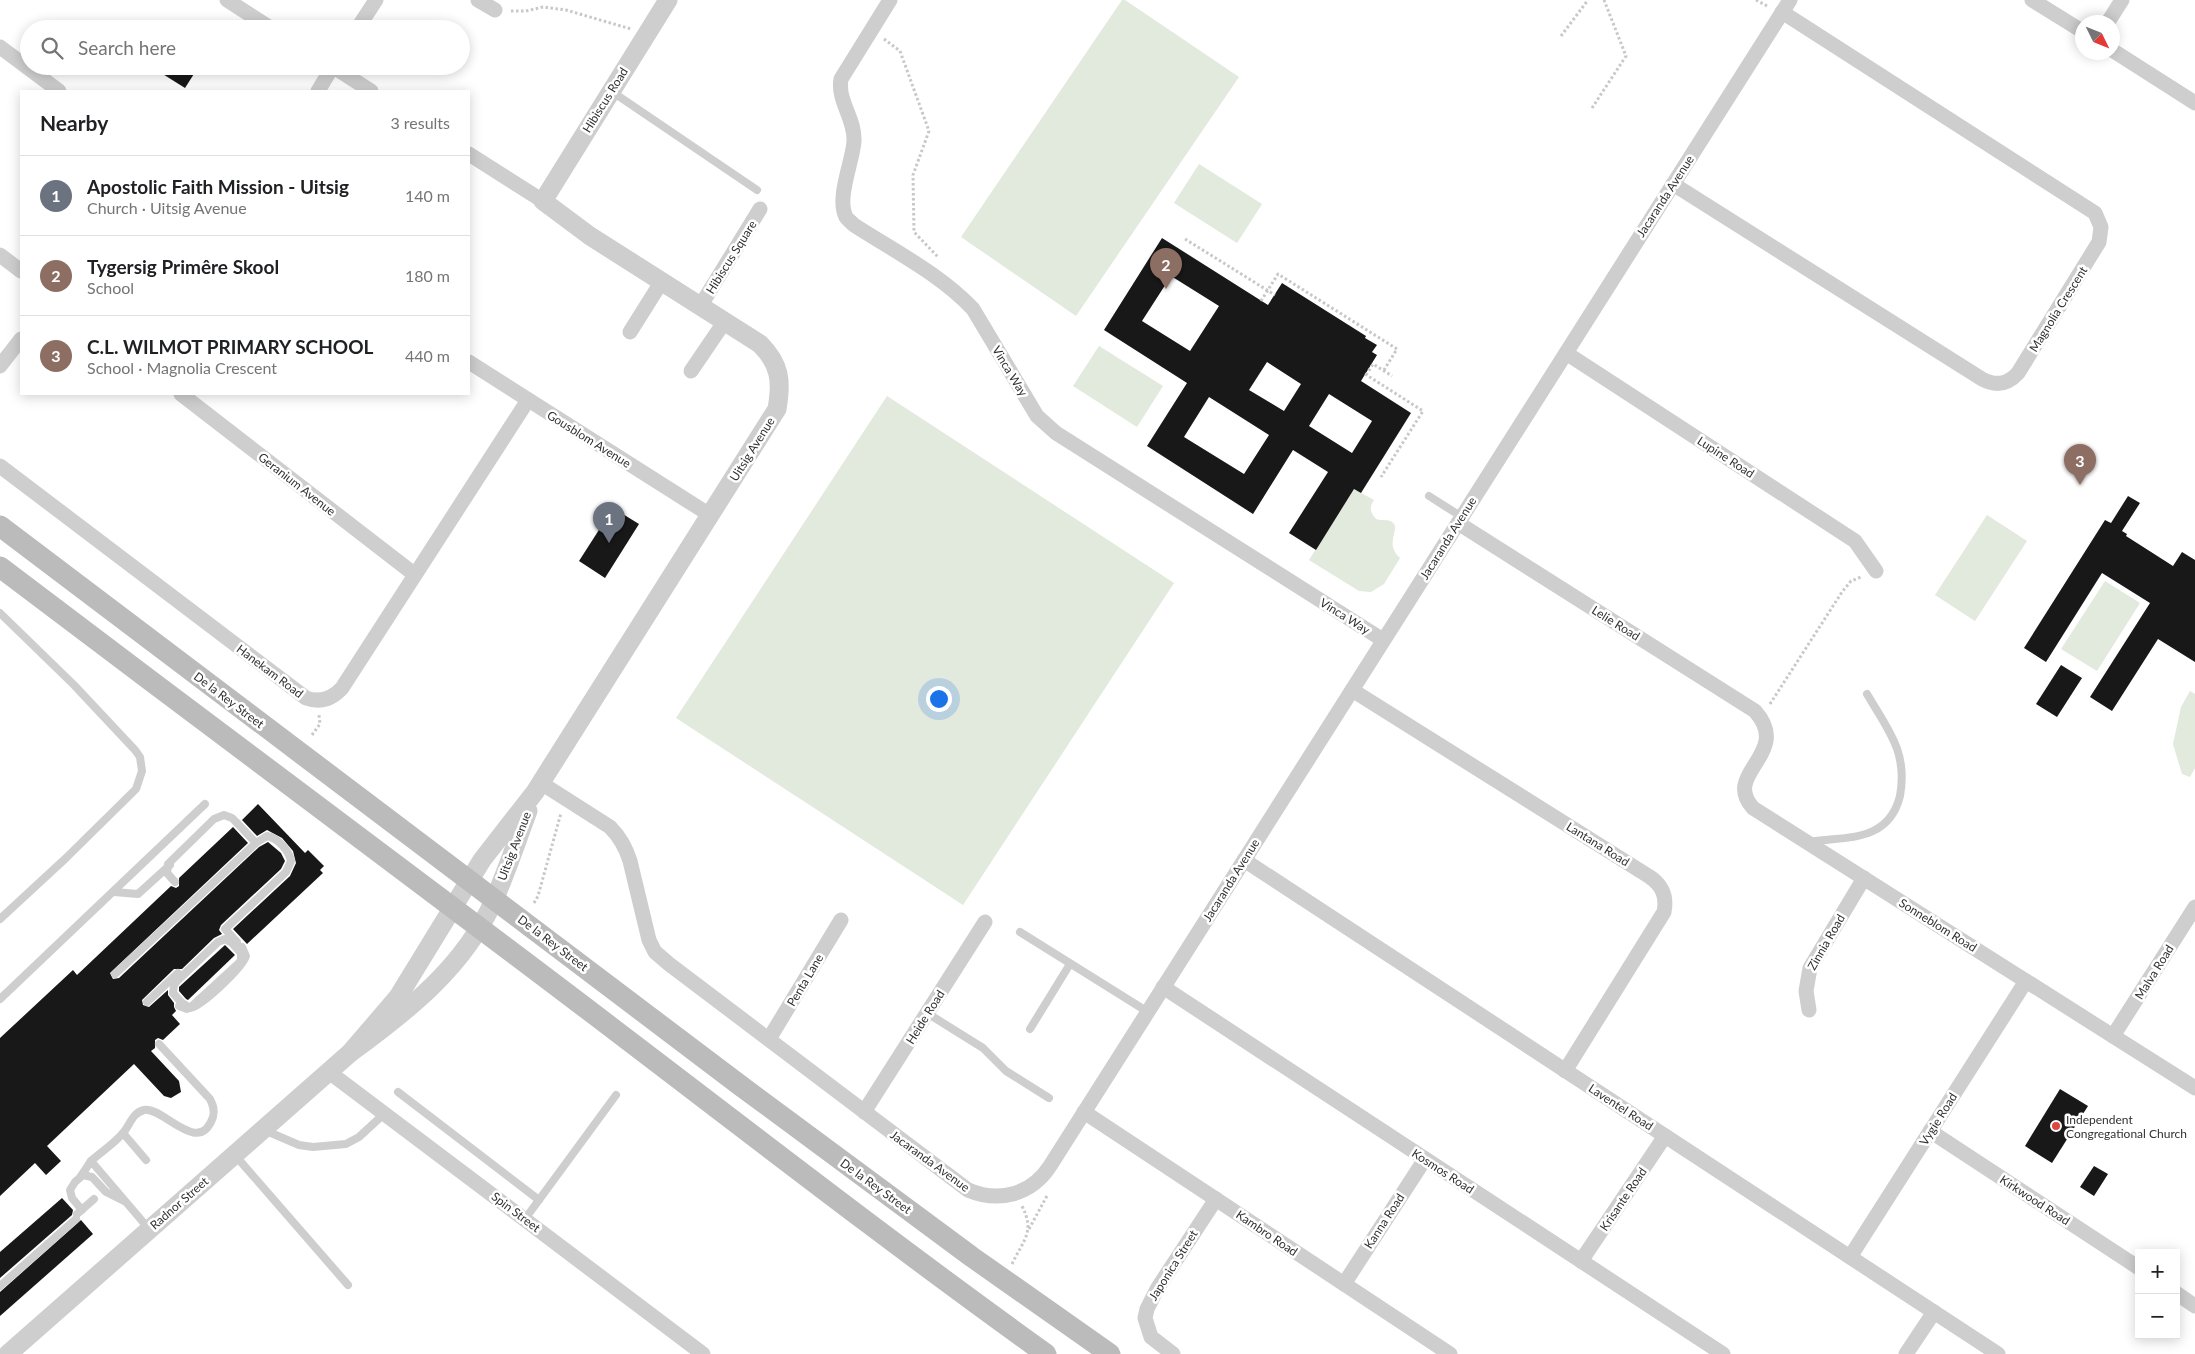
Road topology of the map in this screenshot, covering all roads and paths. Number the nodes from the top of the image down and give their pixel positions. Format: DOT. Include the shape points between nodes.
graph roads {
  1 [pos="226,0"];
  2 [pos="376,0"];
  3 [pos="478,0"];
  4 [pos="668,0"];
  5 [pos="890,0"];
  6 [pos="1588,0"];
  7 [pos="1604,0"];
  8 [pos="2032,0"];
  9 [pos="2122,0"];
  10 [pos="1786,6"];
  11 [pos="495,10"];
  12 [pos="2112,15"];
  13 [pos="258,20"];
  14 [pos="363,20"];
  15 [pos="2075,28"];
  16 [pos="871,30"];
  17 [pos="646,34"];
  18 [pos="1561,36"];
  19 [pos="0,47"];
  20 [pos="2120,55"];
  21 [pos="20,62"];
  22 [pos="38,75"];
  23 [pos="328,75"];
  24 [pos="347,75"];
  25 [pos="58,90"];
  26 [pos="319,90"];
  27 [pos="369,90"];
  28 [pos="611,90"];
  29 [pos="2195,103"];
  30 [pos="1592,108"];
  31 [pos="470,155"];
  32 [pos="1673,184"];
  33 [pos="757,190"];
  34 [pos="543,201"];
  35 [pos="760,209"];
  36 [pos="1186,239"];
  37 [pos="0,255"];
  38 [pos="939,258"];
  39 [pos="20,270"];
  40 [pos="662,281"];
  41 [pos="1268,290"];
  42 [pos="1274,295"];
  43 [pos="1261,301"];
  44 [pos="701,305"];
  45 [pos="725,321"];
  46 [pos="630,332"];
  47 [pos="20,340"];
  48 [pos="1566,353"];
  49 [pos="470,363"];
  50 [pos="0,366"];
  51 [pos="1384,370"];
  52 [pos="691,371"];
  53 [pos="1392,376"];
  54 [pos="182,395"];
  55 [pos="528,400"];
  56 [pos="0,466"];
  57 [pos="1381,477"];
  58 [pos="1428,496"];
  59 [pos="710,516"];
  60 [pos="1460,520"];
  61 [pos="0,526"];
  62 [pos="0,567"];
  63 [pos="1876,571"];
  64 [pos="414,574"];
  65 [pos="1851,581"];
  66 [pos="0,613"];
  67 [pos="1383,640"];
  68 [pos="1352,690"];
  69 [pos="1867,694"];
  70 [pos="1768,707"];
  71 [pos="319,715"];
  72 [pos="1766,730"];
  73 [pos="312,735"];
  74 [pos="538,788"];
  75 [pos="205,804"];
  76 [pos="562,811"];
  77 [pos="236,824"];
  78 [pos="256,842"];
  79 [pos="1808,843"];
  80 [pos="1244,860"];
  81 [pos="1864,878"];
  82 [pos="468,880"];
  83 [pos="175,882"];
  84 [pos="114,892"];
  85 [pos="494,900"];
  86 [pos="534,903"];
  87 [pos="2195,907"];
  88 [pos="452,908"];
  89 [pos="0,918"];
  90 [pos="841,920"];
  91 [pos="985,922"];
  92 [pos="479,928"];
  93 [pos="225,929"];
  94 [pos="1020,932"];
  95 [pos="241,949"];
  96 [pos="1070,964"];
  97 [pos="115,974"];
  98 [pos="2026,981"];
  99 [pos="1163,987"];
  100 [pos="0,999"];
  101 [pos="147,1002"];
  102 [pos="1808,1010"];
  103 [pos="1148,1012"];
  104 [pos="927,1013"];
  105 [pos="1030,1029"];
  106 [pos="2113,1036"];
  107 [pos="769,1039"];
  108 [pos="159,1044"];
  109 [pos="350,1053"];
  110 [pos="1564,1071"];
  111 [pos="329,1072"];
  112 [pos="2195,1088"];
  113 [pos="398,1092"];
  114 [pos="616,1095"];
  115 [pos="1049,1098"];
  116 [pos="864,1112"];
  117 [pos="1084,1112"];
  118 [pos="385,1113"];
  119 [pos="263,1130"];
  120 [pos="1930,1131"];
  121 [pos="123,1133"];
  122 [pos="1665,1136"];
  123 [pos="234,1154"];
  124 [pos="1425,1159"];
  125 [pos="146,1160"];
  126 [pos="91,1161"];
  127 [pos="81,1176"];
  128 [pos="1050,1190"];
  129 [pos="94,1199"];
  130 [pos="1216,1199"];
  131 [pos="539,1200"];
  132 [pos="126,1202"];
  133 [pos="1021,1205"];
  134 [pos="78,1214"];
  135 [pos="525,1219"];
  136 [pos="149,1229"];
  137 [pos="1029,1229"];
  138 [pos="1850,1257"];
  139 [pos="1581,1261"];
  140 [pos="1012,1264"];
  141 [pos="2135,1265"];
  142 [pos="1344,1284"];
  143 [pos="348,1285"];
  144 [pos="0,1286"];
  145 [pos="2177,1294"];
  146 [pos="2195,1306"];
  147 [pos="1934,1312"];
  148 [pos="8,1354"];
  149 [pos="703,1354"];
  150 [pos="1046,1354"];
  151 [pos="1110,1354"];
  152 [pos="1173,1354"];
  153 [pos="1450,1354"];
  154 [pos="1723,1354"];
  155 [pos="1906,1354"];
  156 [pos="1998,1354"];
  1 -- 13 [label="street"];
  2 -- 14 [label="street"];
  3 -- 11 [label="street"];
  4 -- 17 [label="street, Hibiscus Road"];
  5 -- 16 [label="street, Vinca Way"];
  6 -- 18 [label="path"];
  7 -- 30 [label="path" via="1626,56"];
  8 -- 15 [label="street"];
  9 -- 12 [label="street"];
  10 -- 32 [label="street, Jacaranda Avenue"];
  10 -- 32 [label="street, Magnolia Crescent" via="2095,213 2101,228 2099,242 2018,373 2002,383 1982,379"];
  11 -- 17 [label="path" via="526,12 543,7 566,10"];
  16 -- 38 [label="path" via="900,51 929,131 913,175 914,232"];
  16 -- 67 [label="street, Vinca Way" via="841,79 839,90 854,128 843,200 846,217 950,287 973,308 1037,416 1056,433"];
  17 -- 28 [label="street, Hibiscus Road"];
  19 -- 21 [label="street"];
  20 -- 29 [label="street"];
  22 -- 25 [label="street"];
  23 -- 26 [label="street"];
  24 -- 27 [label="street"];
  28 -- 33 [label="lane"];
  28 -- 34 [label="street, Hibiscus Road"];
  31 -- 34 [label="street, Uitsig Avenue"];
  32 -- 48 [label="street, Jacaranda Avenue"];
  34 -- 40 [label="street, Uitsig Avenue" via="574,226"];
  35 -- 44 [label="street, Hibiscus Square"];
  36 -- 41 [label="path"];
  37 -- 39 [label="street"];
  40 -- 44 [label="street, Uitsig Avenue"];
  40 -- 46 [label="street"];
  41 -- 42 [label="path"];
  41 -- 43 [label="path"];
  41 -- 51 [label="path" via="1278,274 1397,349"];
  44 -- 45 [label="street, Uitsig Avenue"];
  45 -- 52 [label="street"];
  45 -- 59 [label="street, Uitsig Avenue" via="767,351 780,376 781,389 777,408 768,425"];
  47 -- 50 [label="street"];
  48 -- 60 [label="street, Jacaranda Avenue"];
  48 -- 63 [label="street, Lupine Road" via="1855,541"];
  49 -- 55 [label="street, Gousblom Avenue"];
  51 -- 53 [label="path"];
  51 -- 57 [label="path" via="1373,364 1366,375 1422,410"];
  54 -- 64 [label="street, Geranium Avenue"];
  55 -- 59 [label="street, Gousblom Avenue"];
  55 -- 64 [label="street, Hanekam Road"];
  56 -- 64 [label="street, Hanekam Road" via="312,701 331,698 342,688"];
  58 -- 60 [label="lane"];
  59 -- 74 [label="street, Uitsig Avenue"];
  60 -- 67 [label="street, Jacaranda Avenue"];
  60 -- 72 [label="street, Lelie Road" via="1748,706 1760,716"];
  61 -- 82 [label="main road, De la Rey Street"];
  62 -- 88 [label="main road"];
  65 -- 70 [label="path"];
  66 -- 89 [label="lane" via="135,750 140,757 142,771 140,782 132,794"];
  67 -- 68 [label="street, Jacaranda Avenue"];
  68 -- 80 [label="street, Jacaranda Avenue"];
  68 -- 110 [label="street, Lantana Road" via="1660,886 1665,898 1664,912"];
  69 -- 79 [label="lane" via="1884,719 1901,760 1898,804 1886,824 1872,832 1852,838"];
  71 -- 73 [label="path" via="320,724"];
  72 -- 79 [label="street, Sonneblom Road" via="1766,745 1746,778 1746,798 1753,808"];
  74 -- 82 [label="street, Uitsig Avenue"];
  74 -- 85 [label="street, Uitsig Avenue"];
  74 -- 107 [label="street, Jacaranda Avenue" via="610,827 617,834 628,855 646,930 656,952"];
  75 -- 84 [label="lane"];
  76 -- 86 [label="path"];
  77 -- 78 [label="lane"];
  77 -- 83 [label="lane, bridge" via="224,815 214,820 168,864 167,873"];
  77 -- 84 [label="lane, bridge" via="227,819 216,821 138,894"];
  78 -- 93 [label="lane" via="262,837 271,837 290,856 290,866"];
  78 -- 97 [label="lane"];
  79 -- 81 [label="street, Sonneblom Road"];
  80 -- 99 [label="street, Jacaranda Avenue"];
  80 -- 110 [label="street, Laventel Road"];
  81 -- 98 [label="street, Sonneblom Road"];
  81 -- 102 [label="street, Zinnia Road" via="1810,968 1806,991"];
  82 -- 85 [label="main road, De la Rey Street"];
  82 -- 88 [label="street, Uitsig Avenue"];
  84 -- 100 [label="lane"];
  85 -- 92 [label="street, Uitsig Avenue"];
  85 -- 151 [label="main road, De la Rey Street" via="964,1251"];
  87 -- 106 [label="street, Malva Road"];
  88 -- 92 [label="main road"];
  88 -- 109 [label="street, Radnor Street" via="398,997"];
  90 -- 107 [label="street, Penta Lane"];
  91 -- 104 [label="street, Heide Road"];
  92 -- 109 [label="street, Radnor Street" via="441,978 399,1018"];
  92 -- 150 [label="main road" via="944,1282"];
  93 -- 95 [label="lane"];
  93 -- 101 [label="lane"];
  94 -- 96 [label="lane"];
  95 -- 95 [label="lane, bridge" via="246,956 244,961 199,1005 190,1008 181,1005 173,993 174,985 218,942 229,940"];
  96 -- 103 [label="lane"];
  96 -- 105 [label="lane"];
  98 -- 106 [label="street, Sonneblom Road"];
  98 -- 120 [label="street, Vygie Road"];
  99 -- 103 [label="street, Jacaranda Avenue"];
  99 -- 124 [label="street, Kosmos Road"];
  103 -- 117 [label="street, Jacaranda Avenue"];
  104 -- 115 [label="lane" via="984,1048 1006,1071"];
  104 -- 116 [label="street, Heide Road"];
  106 -- 112 [label="street, Sonneblom Road"];
  107 -- 116 [label="street, Jacaranda Avenue"];
  108 -- 121 [label="lane" via="210,1099 214,1110 212,1120 201,1130 191,1132 156,1112 146,1110 131,1119"];
  109 -- 111 [label="street, Radnor Street"];
  110 -- 122 [label="street, Laventel Road"];
  111 -- 118 [label="street, Spin Street"];
  111 -- 119 [label="street, Radnor Street"];
  113 -- 131 [label="lane"];
  114 -- 131 [label="lane"];
  116 -- 117 [label="street, Jacaranda Avenue" via="960,1185 977,1194 996,1197 1015,1194 1036,1182"];
  117 -- 130 [label="street, Kambro Road"];
  118 -- 119 [label="lane" via="359,1137 346,1144 299,1145"];
  118 -- 135 [label="street, Spin Street"];
  119 -- 123 [label="street, Radnor Street"];
  120 -- 138 [label="street, Vygie Road"];
  120 -- 141 [label="street, Kirkwood Road"];
  121 -- 125 [label="lane"];
  121 -- 126 [label="lane"];
  122 -- 138 [label="street, Laventel Road"];
  122 -- 139 [label="street, Krisante Road"];
  123 -- 136 [label="street, Radnor Street"];
  123 -- 143 [label="lane"];
  124 -- 139 [label="street, Kosmos Road"];
  124 -- 142 [label="street, Kanna Road"];
  126 -- 127 [label="lane"];
  126 -- 132 [label="lane"];
  127 -- 132 [label="lane" via="87,1174 106,1192"];
  127 -- 134 [label="lane" via="70,1190"];
  128 -- 137 [label="path"];
  129 -- 134 [label="lane"];
  130 -- 142 [label="street, Kambro Road"];
  130 -- 152 [label="street, Japonica Street" via="1147,1309 1145,1318 1151,1338"];
  131 -- 135 [label="lane"];
  132 -- 136 [label="lane"];
  133 -- 137 [label="path"];
  134 -- 144 [label="lane"];
  135 -- 149 [label="street, Spin Street"];
  136 -- 148 [label="street, Radnor Street"];
  137 -- 140 [label="path"];
  138 -- 147 [label="street, Laventel Road"];
  139 -- 154 [label="street, Kosmos Road"];
  142 -- 153 [label="street, Kambro Road"];
  145 -- 146 [label="street"];
  147 -- 155 [label="street"];
  147 -- 156 [label="street, Laventel Road"];
}
